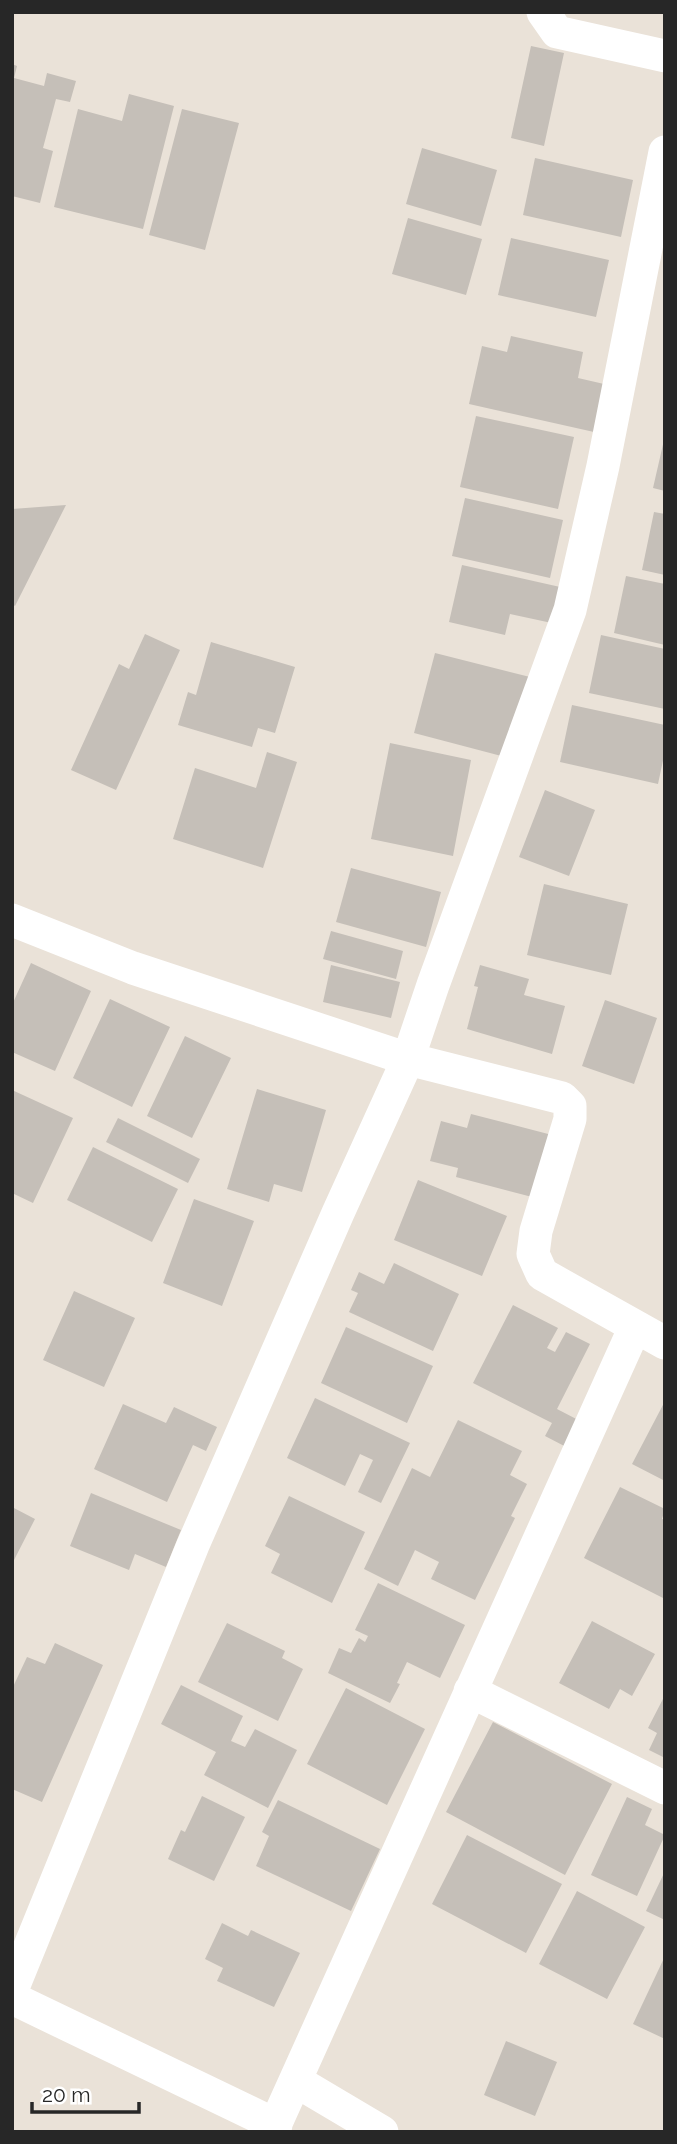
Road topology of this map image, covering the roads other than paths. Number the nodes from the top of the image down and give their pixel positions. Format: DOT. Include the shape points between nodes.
graph roads {
  1 [pos="543,12"];
  2 [pos="665,56"];
  3 [pos="665,152"];
  4 [pos="12,920"];
  5 [pos="408,1059"];
  6 [pos="635,1327"];
  7 [pos="665,1343"];
  8 [pos="470,1691"];
  9 [pos="665,1788"];
  10 [pos="12,1990"];
  11 [pos="12,1998"];
  12 [pos="296,2081"];
  13 [pos="274,2128"];
  14 [pos="382,2132"];
  1 -- 2 [label="street" via="557,32"];
  3 -- 5 [label="street" via="570,610"];
  4 -- 5 [label="street" via="133,968"];
  5 -- 6 [label="street" via="562,1098 570,1106 533,1254 542,1274"];
  5 -- 10 [label="street" via="193,1545"];
  6 -- 7 [label="street"];
  6 -- 8 [label="street"];
  8 -- 9 [label="street"];
  8 -- 12 [label="street"];
  11 -- 13 [label="street"];
  12 -- 13 [label="street"];
  12 -- 14 [label="street"];
}
